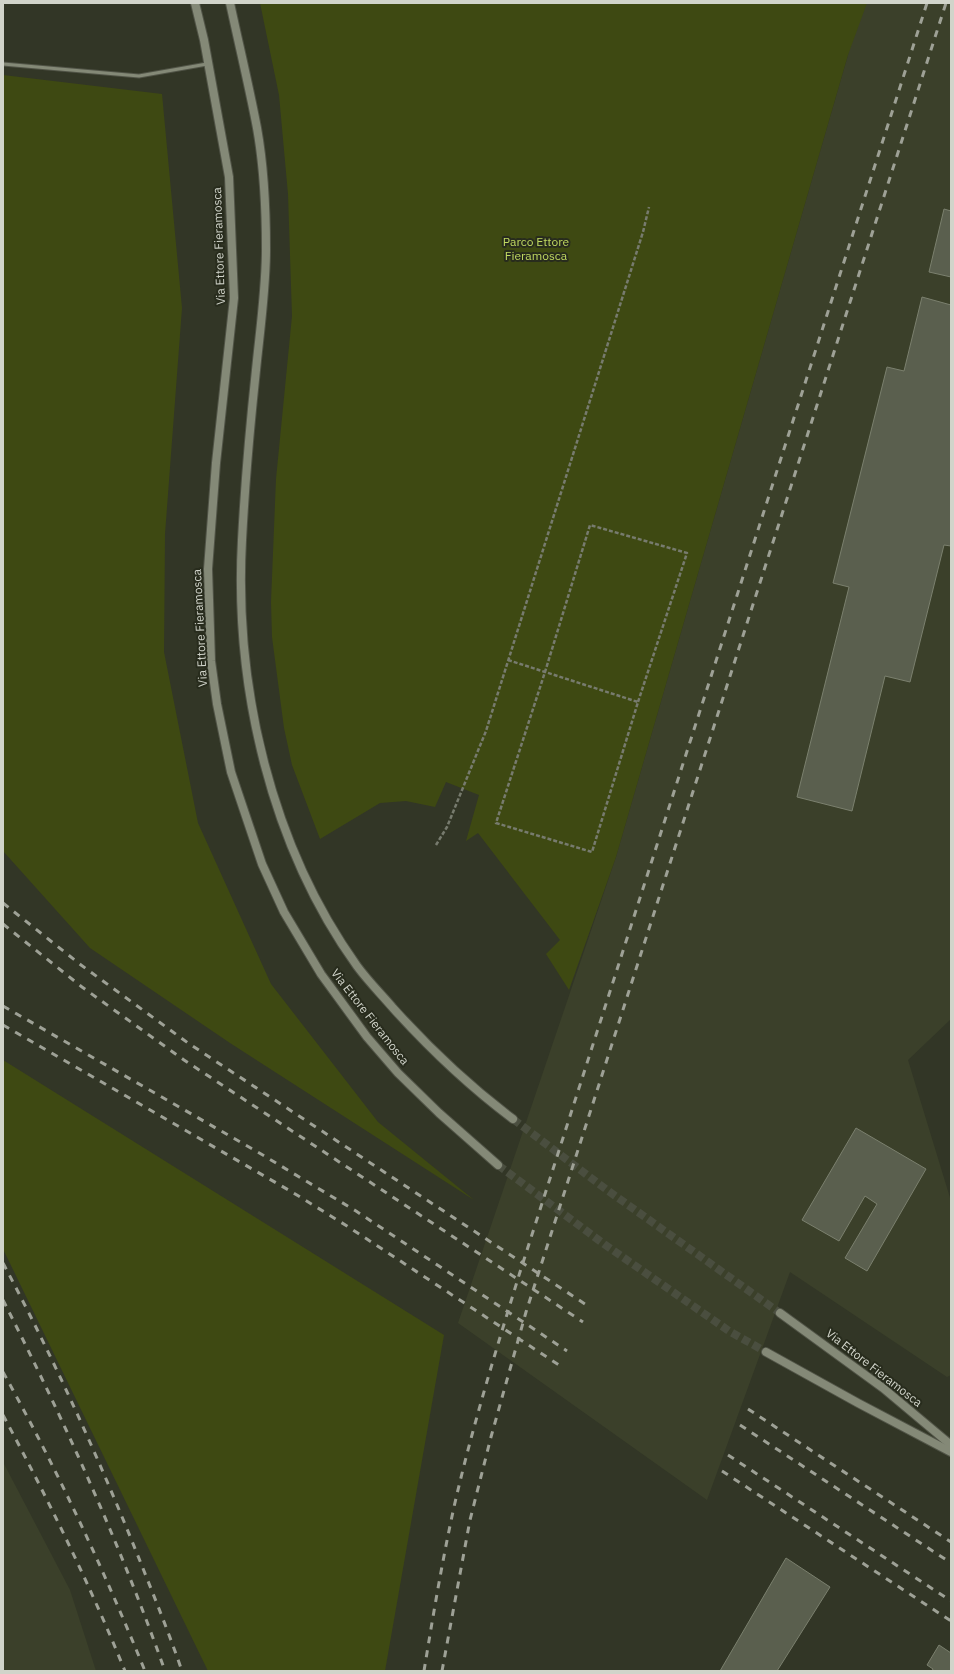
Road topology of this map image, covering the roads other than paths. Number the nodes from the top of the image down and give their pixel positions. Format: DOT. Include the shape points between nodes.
graph roads {
  1 [pos="195,3"];
  2 [pos="230,3"];
  3 [pos="209,63"];
  4 [pos="3,64"];
  5 [pos="513,1119"];
  6 [pos="498,1165"];
  7 [pos="780,1312"];
  8 [pos="766,1352"];
  9 [pos="951,1445"];
  10 [pos="951,1452"];
  1 -- 3 [label="street, Via Ettore Fieramosca"];
  2 -- 5 [label="street, Via Ettore Fieramosca" via="257,130 265,212 264,298 252,406 242,550 244,643 261,748 275,799 307,879 351,957 440,1059"];
  3 -- 4 [label="lane" via="139,76"];
  3 -- 6 [label="street, Via Ettore Fieramosca" via="229,177 234,298 216,463 208,569 211,661 231,772 264,870 284,912 321,974 359,1027 398,1072 439,1113"];
  7 -- 9 [label="street, Via Ettore Fieramosca" via="883,1388"];
  8 -- 10 [label="street"];
}
